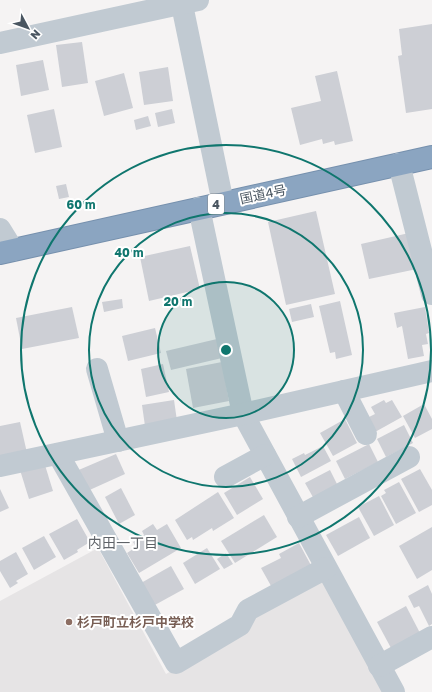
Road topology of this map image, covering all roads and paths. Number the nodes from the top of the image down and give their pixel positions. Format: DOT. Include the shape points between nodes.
graph roads {
  1 [pos="187,1"];
  2 [pos="0,43"];
  3 [pos="432,157"];
  4 [pos="400,164"];
  5 [pos="223,203"];
  6 [pos="199,208"];
  7 [pos="0,229"];
  8 [pos="7,251"];
  9 [pos="432,294"];
  10 [pos="98,369"];
  11 [pos="429,378"];
  12 [pos="344,391"];
  13 [pos="242,414"];
  14 [pos="366,434"];
  15 [pos="118,441"];
  16 [pos="58,454"];
  17 [pos="265,455"];
  18 [pos="409,456"];
  19 [pos="0,466"];
  20 [pos="225,477"];
  21 [pos="298,517"];
  22 [pos="326,568"];
  23 [pos="432,637"];
  24 [pos="379,666"];
  25 [pos="394,692"];
  1 -- 2 [label="street"];
  1 -- 5 [label="street"];
  3 -- 4 [label="highway, 国道4号 / 4"];
  4 -- 5 [label="highway, 国道4号 / 4"];
  4 -- 9 [label="street"];
  5 -- 6 [label="highway, 国道4号 / 4"];
  6 -- 8 [label="highway, 国道4号 / 4"];
  6 -- 13 [label="street"];
  7 -- 8 [label="street"];
  10 -- 15 [label="street"];
  11 -- 12 [label="street"];
  12 -- 13 [label="street"];
  12 -- 14 [label="street"];
  13 -- 15 [label="street"];
  13 -- 17 [label="street"];
  15 -- 16 [label="street"];
  16 -- 19 [label="street"];
  16 -- 22 [label="street" via="176,664 240,625 248,610"];
  17 -- 20 [label="street"];
  17 -- 21 [label="street"];
  18 -- 21 [label="street"];
  21 -- 22 [label="street"];
  22 -- 24 [label="street"];
  23 -- 24 [label="street"];
  24 -- 25 [label="street"];
}
